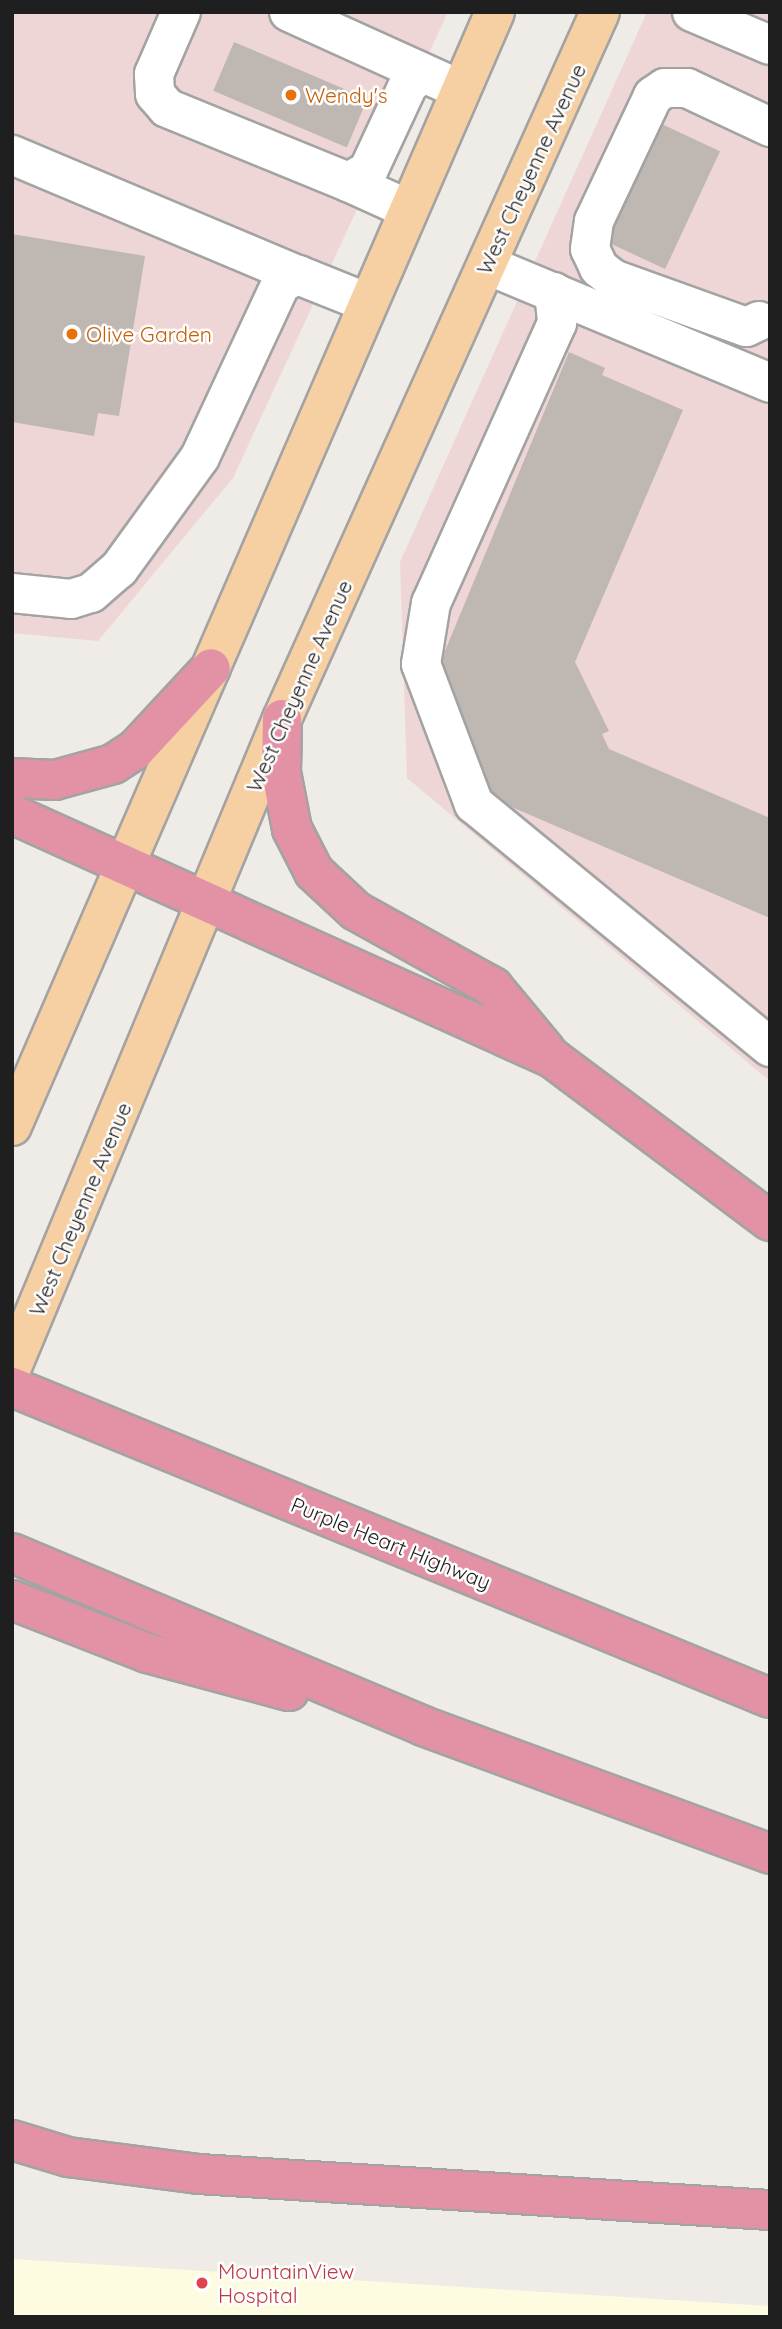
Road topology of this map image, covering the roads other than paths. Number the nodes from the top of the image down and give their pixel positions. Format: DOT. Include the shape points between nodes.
graph roads {
  1 [pos="181,12"];
  2 [pos="289,12"];
  3 [pos="495,12"];
  4 [pos="600,12"];
  5 [pos="702,14"];
  6 [pos="770,45"];
  7 [pos="424,74"];
  8 [pos="461,89"];
  9 [pos="770,127"];
  10 [pos="12,155"];
  11 [pos="348,182"];
  12 [pos="408,209"];
  13 [pos="487,265"];
  14 [pos="298,275"];
  15 [pos="554,292"];
  16 [pos="368,303"];
  17 [pos="759,321"];
  18 [pos="770,383"];
  19 [pos="12,593"];
  20 [pos="211,668"];
  21 [pos="282,719"];
  22 [pos="12,778"];
  23 [pos="12,814"];
  24 [pos="129,862"];
  25 [pos="206,905"];
  26 [pos="770,1047"];
  27 [pos="552,1058"];
  28 [pos="12,1126"];
  29 [pos="770,1221"];
  30 [pos="12,1367"];
  31 [pos="12,1387"];
  32 [pos="12,1553"];
  33 [pos="12,1600"];
  34 [pos="770,1698"];
  35 [pos="423,1726"];
  36 [pos="770,1854"];
  37 [pos="12,2140"];
  38 [pos="770,2210"];
  1 -- 11 [label="lane" via="154,74 155,93 167,107"];
  2 -- 7 [label="lane"];
  3 -- 8 [label="main road"];
  4 -- 13 [label="main road, West Cheyenne Avenue"];
  5 -- 6 [label="lane"];
  7 -- 8 [label="lane"];
  7 -- 11 [label="lane" via="409,83 368,171"];
  8 -- 12 [label="main road"];
  9 -- 17 [label="lane" via="687,88 665,88 653,96 594,221 590,249 598,268 612,279 746,327"];
  10 -- 14 [label="lane"];
  11 -- 12 [label="lane"];
  12 -- 16 [label="main road"];
  13 -- 15 [label="lane"];
  13 -- 21 [label="main road, West Cheyenne Avenue"];
  14 -- 16 [label="lane"];
  14 -- 19 [label="lane" via="281,283 200,457 119,569 91,593 71,599"];
  15 -- 18 [label="lane"];
  15 -- 26 [label="lane" via="558,324 431,603 421,664 474,804"];
  16 -- 20 [label="main road"];
  20 -- 22 [label="highway" via="136,749 113,764 55,780"];
  20 -- 24 [label="main road"];
  21 -- 25 [label="main road, West Cheyenne Avenue"];
  21 -- 27 [label="highway" via="281,772 292,828 314,872 356,911 493,987"];
  23 -- 24 [label="highway"];
  24 -- 25 [label="highway"];
  24 -- 28 [label="main road"];
  25 -- 27 [label="highway"];
  25 -- 30 [label="main road, West Cheyenne Avenue"];
  27 -- 29 [label="highway"];
  31 -- 34 [label="highway, Purple Heart Highway"];
  32 -- 35 [label="highway"];
  33 -- 35 [label="highway" via="147,1653"];
  35 -- 36 [label="highway"];
  37 -- 38 [label="highway" via="68,2157 199,2175"];
}
